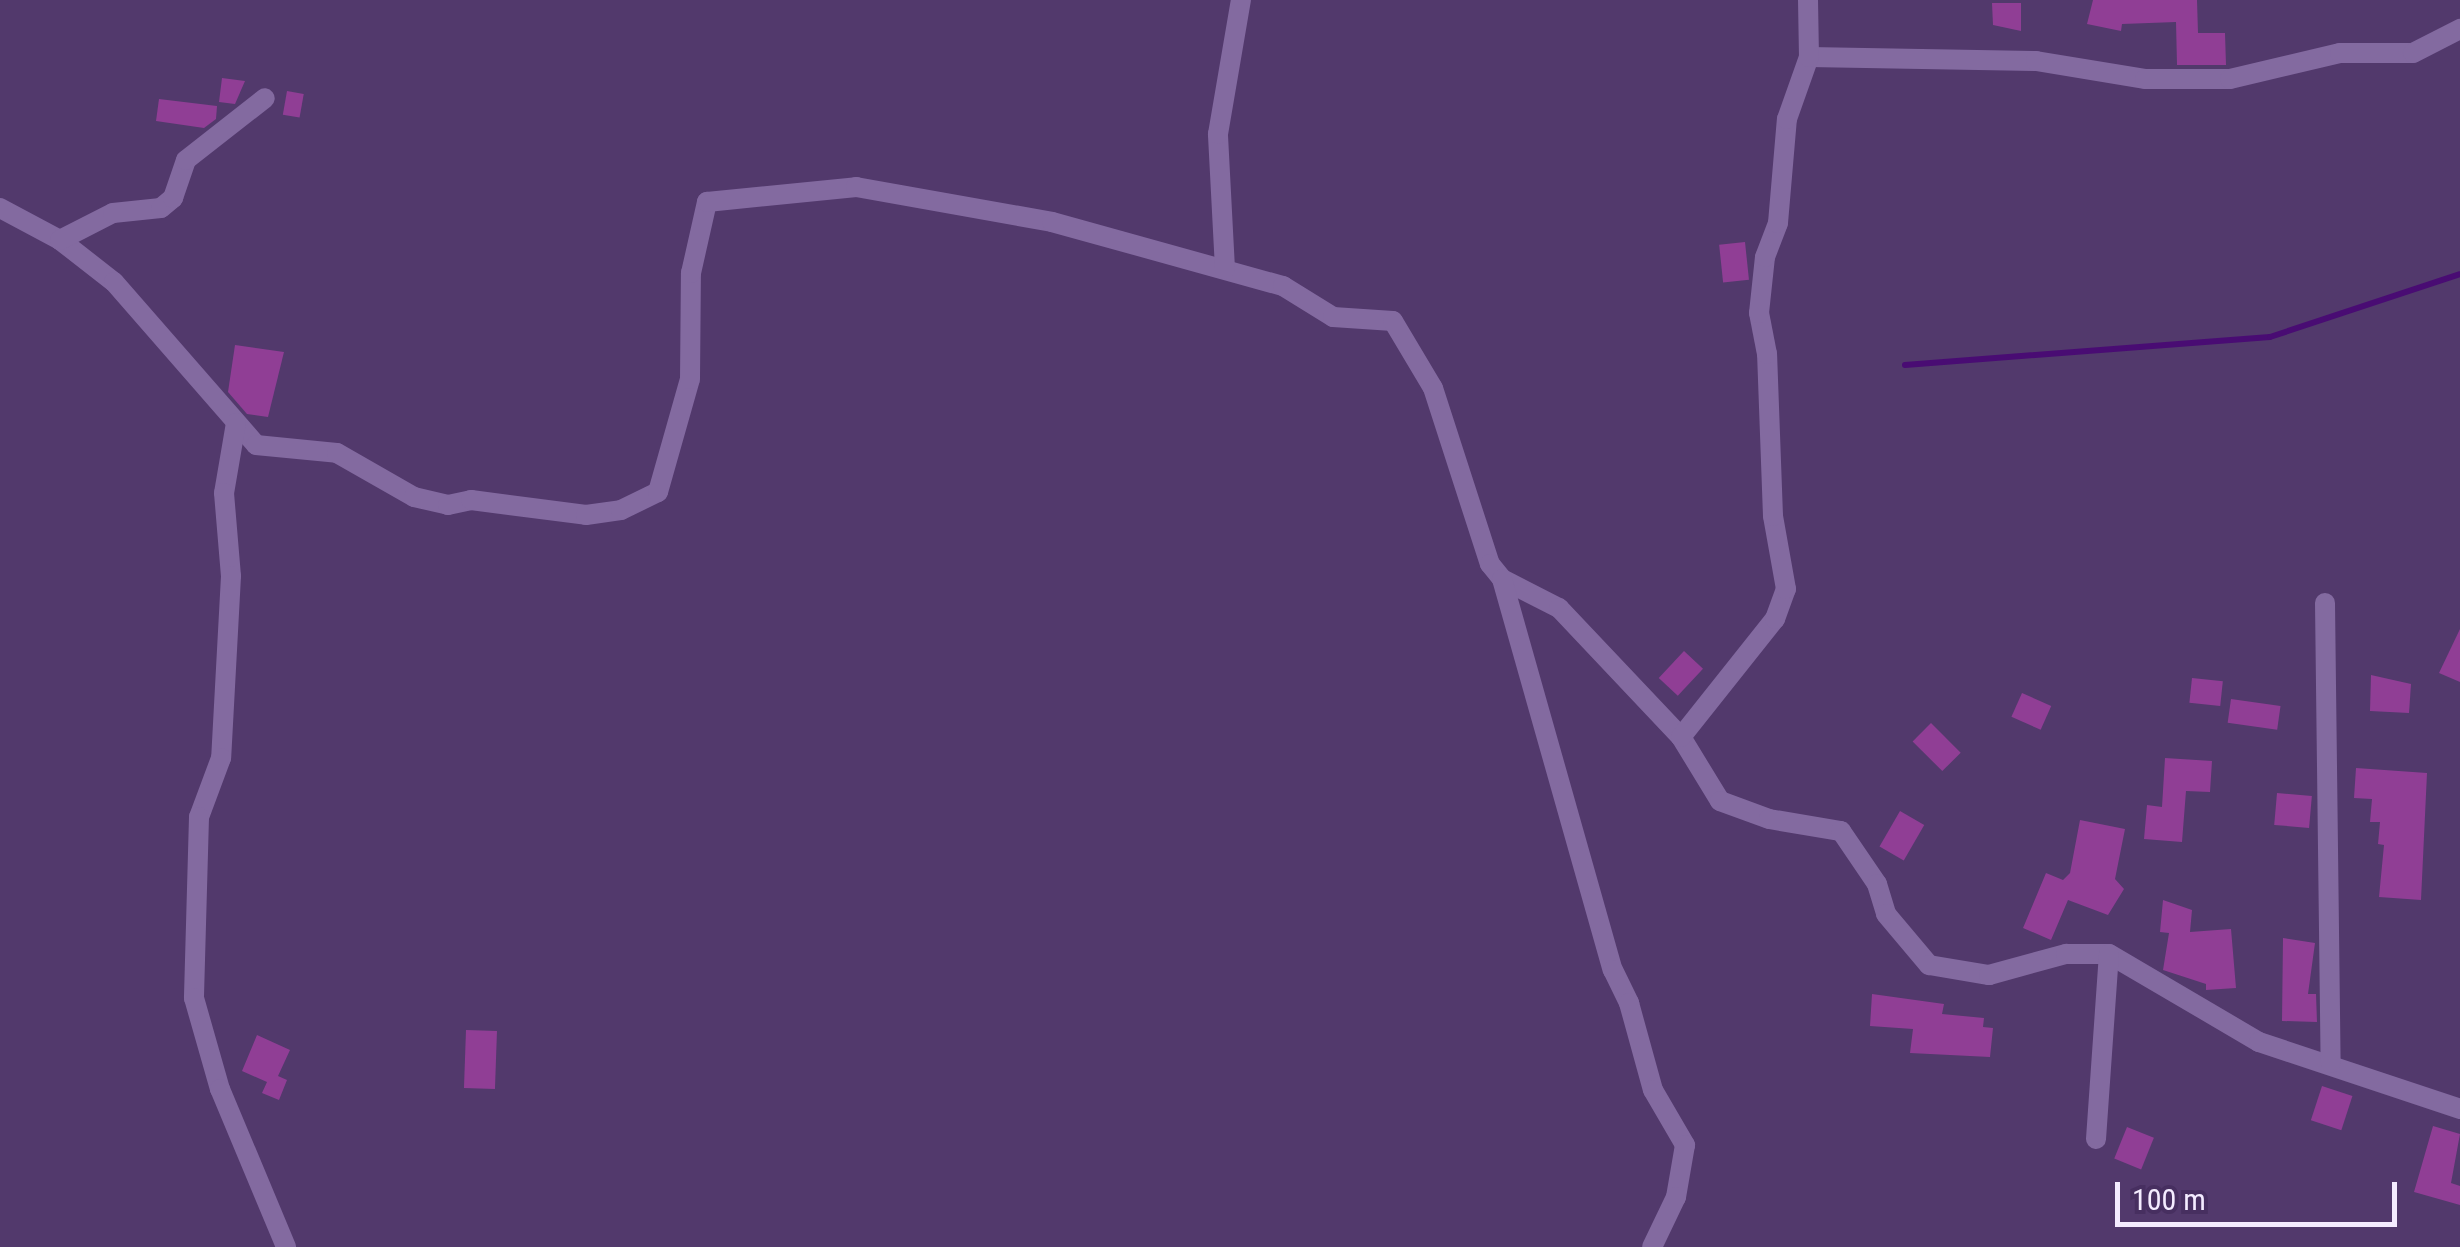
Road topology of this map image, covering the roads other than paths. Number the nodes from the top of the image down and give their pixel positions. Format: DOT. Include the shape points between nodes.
graph roads {
  1 [pos="1240,0"];
  2 [pos="1808,0"];
  3 [pos="2460,29"];
  4 [pos="1809,57"];
  5 [pos="265,98"];
  6 [pos="0,208"];
  7 [pos="60,240"];
  8 [pos="1225,269"];
  9 [pos="236,422"];
  10 [pos="1502,580"];
  11 [pos="2325,603"];
  12 [pos="1681,737"];
  13 [pos="2109,954"];
  14 [pos="2330,1063"];
  15 [pos="2460,1108"];
  16 [pos="2096,1139"];
  17 [pos="286,1247"];
  18 [pos="1652,1247"];
  1 -- 8 [label="street" via="1218,134"];
  2 -- 4 [label="street"];
  3 -- 4 [label="street" via="2413,53 2340,53 2230,79 2145,79 2036,61"];
  4 -- 12 [label="street" via="1787,119 1778,223 1765,256 1759,314 1767,354 1773,516 1786,588 1776,620"];
  5 -- 7 [label="street" via="186,160 173,198 162,208 113,213"];
  6 -- 7 [label="street"];
  7 -- 9 [label="street" via="114,282"];
  8 -- 9 [label="street" via="1052,222 856,188 707,202 692,273 690,379 666,478 640,504 586,515 414,497 337,453 256,445"];
  8 -- 10 [label="street" via="1283,286 1334,317 1392,320 1433,388 1490,564"];
  9 -- 17 [label="street" via="224,492 231,576 221,758 199,817 194,998 220,1089"];
  10 -- 12 [label="street" via="1559,608"];
  10 -- 18 [label="street" via="1613,970 1653,1090 1685,1145 1684,1172"];
  11 -- 14 [label="street"];
  12 -- 13 [label="street" via="1720,801 1768,819 1840,831 1876,884 1886,914 1929,965 1989,975 2066,954"];
  13 -- 14 [label="street" via="2259,1042"];
  13 -- 16 [label="street"];
  14 -- 15 [label="street"];
}
